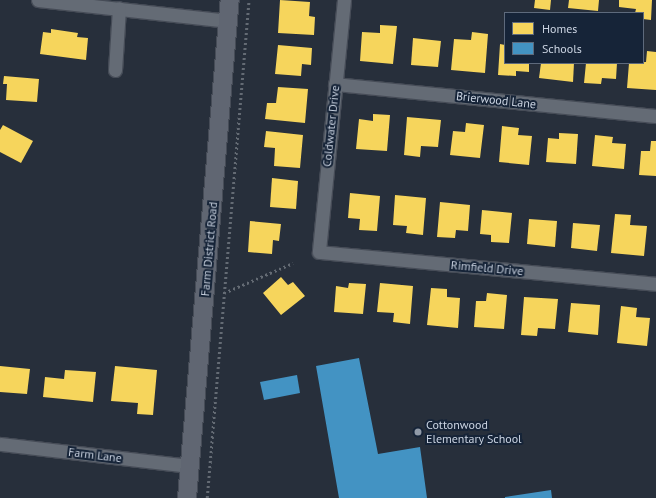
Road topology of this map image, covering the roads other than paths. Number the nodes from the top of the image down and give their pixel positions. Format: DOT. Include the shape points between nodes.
graph roads {
  1 [pos="38,0"];
  2 [pos="230,0"];
  3 [pos="344,0"];
  4 [pos="119,8"];
  5 [pos="229,22"];
  6 [pos="115,70"];
  7 [pos="335,84"];
  8 [pos="656,116"];
  9 [pos="319,252"];
  10 [pos="656,284"];
  11 [pos="0,444"];
  12 [pos="190,466"];
  13 [pos="187,498"];
  1 -- 4 [label="street"];
  2 -- 5 [label="street, Farm District Road"];
  3 -- 7 [label="street, Coldwater Drive"];
  4 -- 5 [label="street"];
  4 -- 6 [label="street"];
  5 -- 12 [label="street, Farm District Road"];
  7 -- 8 [label="street, Brierwood Lane"];
  7 -- 9 [label="street, Coldwater Drive"];
  9 -- 10 [label="street, Rimfield Drive"];
  11 -- 12 [label="street, Farm Lane"];
  12 -- 13 [label="street, Farm District Road"];
}
